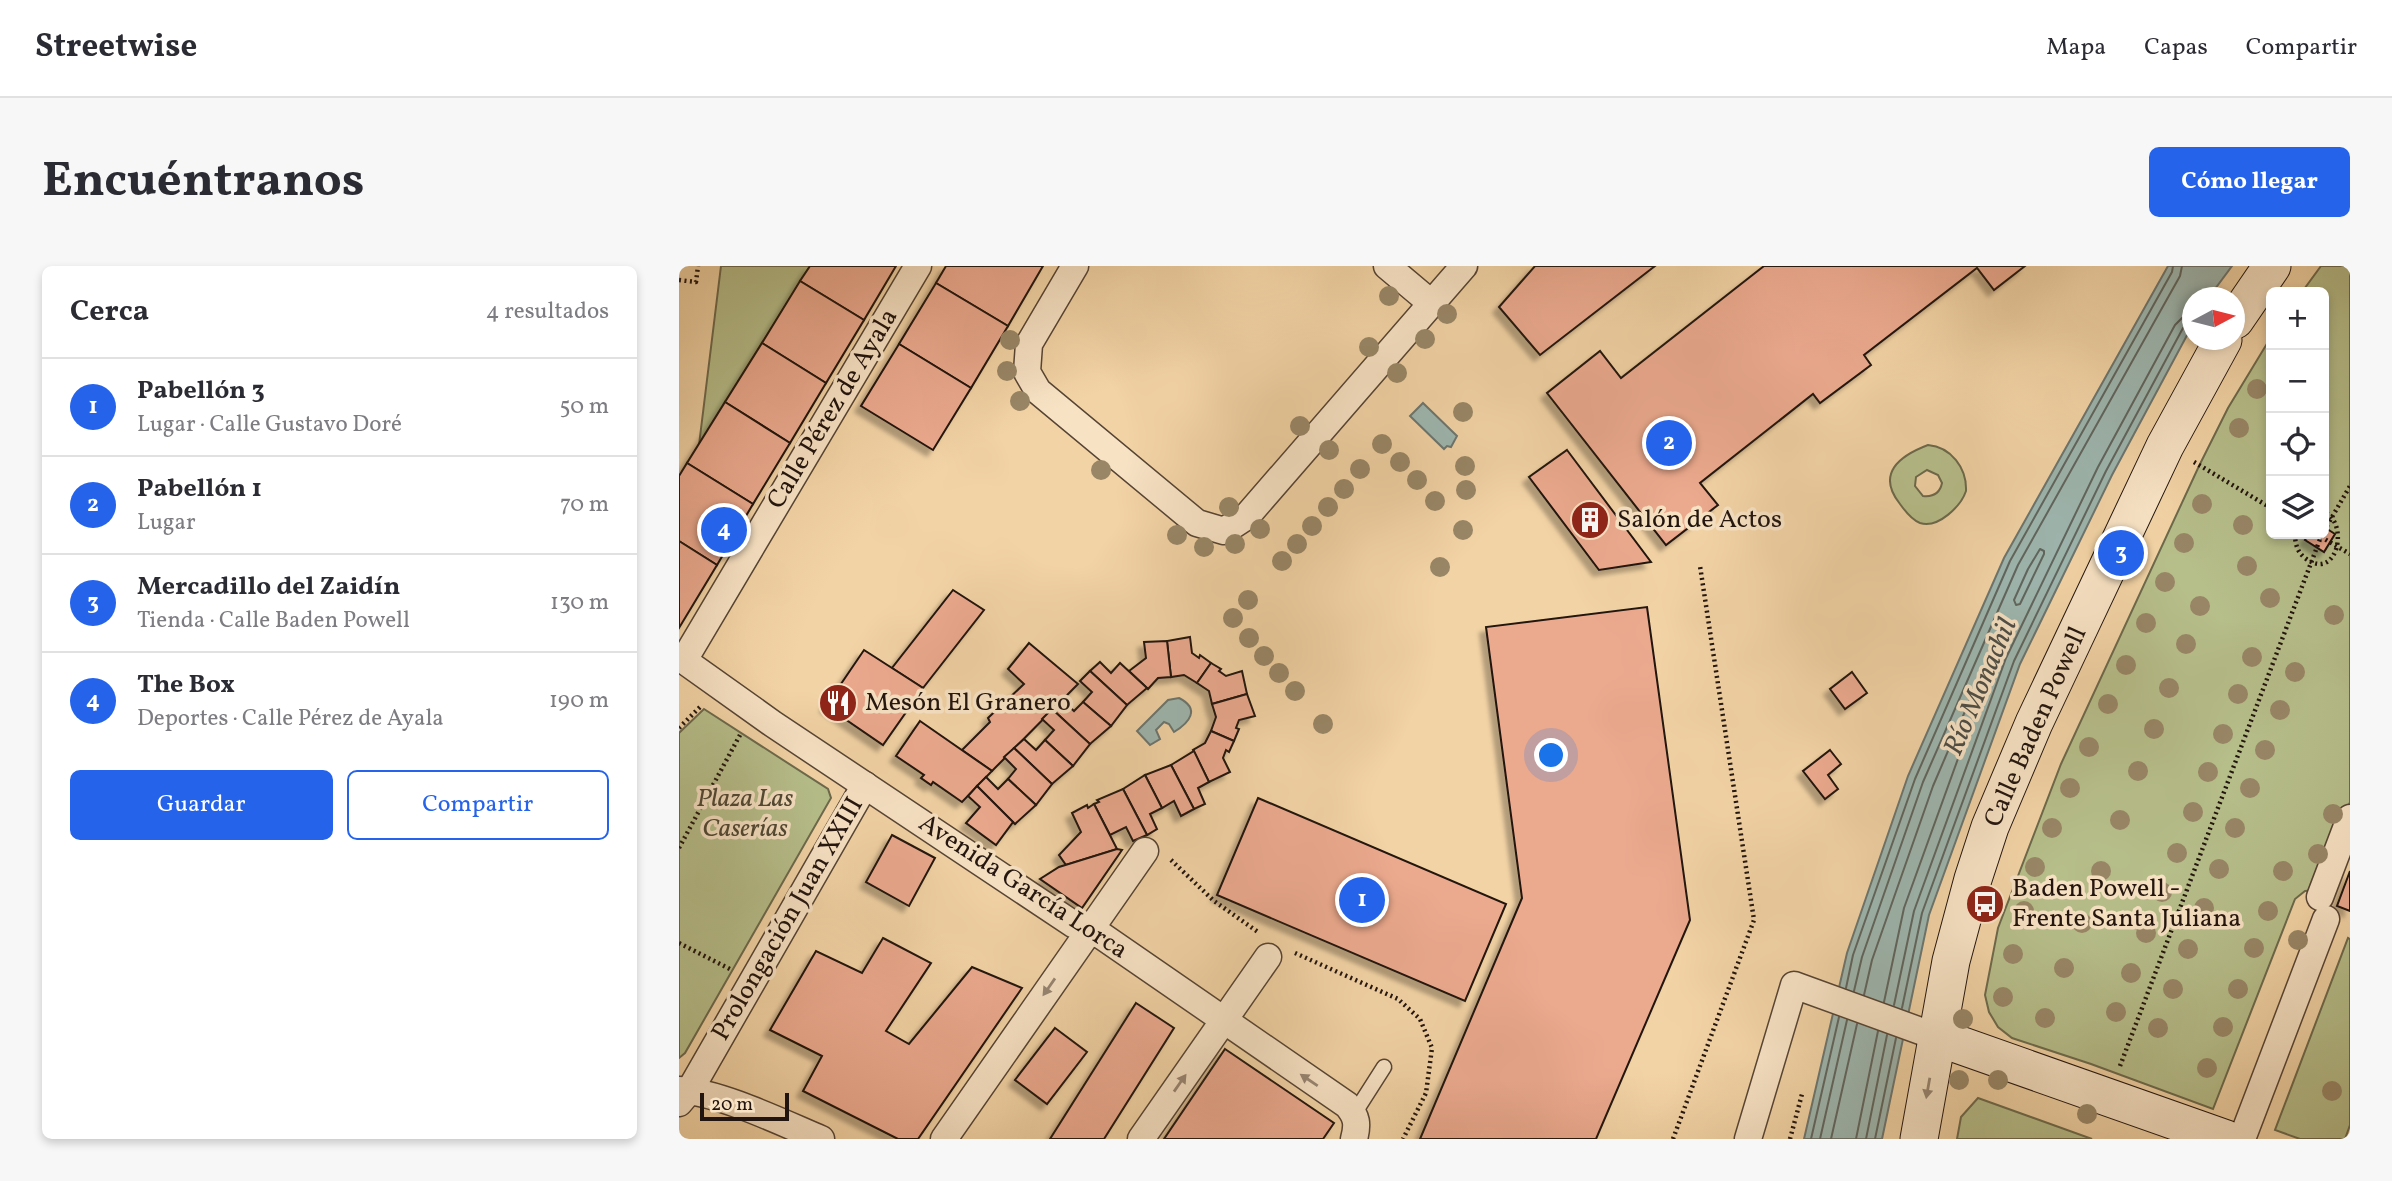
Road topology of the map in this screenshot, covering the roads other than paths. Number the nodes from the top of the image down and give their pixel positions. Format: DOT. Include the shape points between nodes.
graph roads {
  1 [pos="918,266"];
  2 [pos="1075,266"];
  3 [pos="1387,266"];
  4 [pos="1464,266"];
  5 [pos="2272,266"];
  6 [pos="1430,303"];
  7 [pos="2245,305"];
  8 [pos="2218,350"];
  9 [pos="682,659"];
  10 [pos="865,785"];
  11 [pos="2350,818"];
  12 [pos="1155,853"];
  13 [pos="1088,931"];
  14 [pos="1272,951"];
  15 [pos="1224,1021"];
  16 [pos="1923,1031"];
  17 [pos="1384,1067"];
  18 [pos="683,1094"];
  19 [pos="1355,1126"];
  20 [pos="821,1139"];
  21 [pos="944,1139"];
  22 [pos="1142,1139"];
  23 [pos="1748,1139"];
  24 [pos="1919,1139"];
  25 [pos="2226,1139"];
  26 [pos="2242,1139"];
  1 -- 9 [label="street, Calle Pérez de Ayala"];
  2 -- 6 [label="street" via="1028,344 1027,372 1038,391 1197,523 1224,531 1247,516"];
  3 -- 6 [label="street"];
  4 -- 6 [label="street"];
  5 -- 7 [label="main road"];
  8 -- 16 [label="main road, Calle Baden Powell" via="2159,459 2034,723 1990,827 1954,949"];
  9 -- 10 [label="street, Avenida García Lorca"];
  10 -- 13 [label="street, Avenida García Lorca"];
  10 -- 18 [label="street, Prolongación Juan XXIII"];
  11 -- 26 [label="street"];
  12 -- 13 [label="street"];
  13 -- 15 [label="street, Avenida García Lorca" via="1102,936"];
  13 -- 21 [label="street, one-way"];
  14 -- 15 [label="street"];
  19 -- 15 [label="street, Avenida García Lorca, one-way" via="1347,1105"];
  22 -- 15 [label="street, one-way"];
  16 -- 23 [label="street" via="1794,985"];
  16 -- 24 [label="main road, Calle Baden Powell, one-way"];
  16 -- 25 [label="main road"];
  17 -- 19 [label="lane"];
  18 -- 20 [label="street" via="738,1105"];
}
